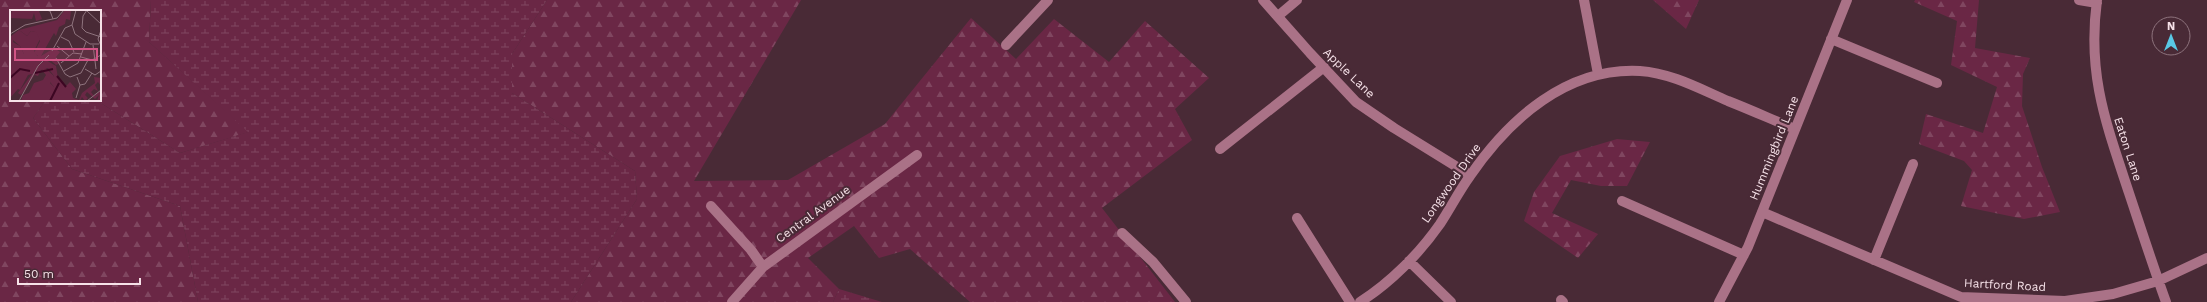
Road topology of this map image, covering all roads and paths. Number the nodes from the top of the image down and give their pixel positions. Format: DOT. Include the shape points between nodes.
graph roads {
  1 [pos="1048,0"];
  2 [pos="1263,0"];
  3 [pos="1297,0"];
  4 [pos="1584,0"];
  5 [pos="1847,0"];
  6 [pos="2079,0"];
  7 [pos="2097,1"];
  8 [pos="1278,16"];
  9 [pos="1831,39"];
  10 [pos="1006,45"];
  11 [pos="1324,67"];
  12 [pos="1598,74"];
  13 [pos="1937,83"];
  14 [pos="1795,129"];
  15 [pos="1220,149"];
  16 [pos="917,155"];
  17 [pos="1913,164"];
  18 [pos="1470,175"];
  19 [pos="1622,201"];
  20 [pos="711,206"];
  21 [pos="1762,212"];
  22 [pos="1297,218"];
  23 [pos="1122,233"];
  24 [pos="1744,255"];
  25 [pos="2207,258"];
  26 [pos="1874,260"];
  27 [pos="1409,261"];
  28 [pos="763,267"];
  29 [pos="2158,281"];
  30 [pos="1961,300"];
  31 [pos="732,302"];
  32 [pos="1186,302"];
  33 [pos="1350,302"];
  34 [pos="1360,302"];
  35 [pos="1451,302"];
  36 [pos="1719,302"];
  37 [pos="2166,302"];
  1 -- 10 [label="street"];
  2 -- 8 [label="street, Apple Lane"];
  3 -- 8 [label="street"];
  4 -- 12 [label="street"];
  5 -- 9 [label="street, Hummingbird Lane"];
  6 -- 7 [label="street"];
  7 -- 29 [label="street, Eaton Lane" via="2093,33 2094,56 2103,113"];
  8 -- 11 [label="street, Apple Lane"];
  9 -- 13 [label="street"];
  9 -- 14 [label="street, Hummingbird Lane"];
  11 -- 15 [label="street"];
  11 -- 18 [label="street, Apple Lane" via="1356,102"];
  12 -- 14 [label="street, Longwood Drive" via="1640,71 1684,81"];
  12 -- 18 [label="street, Longwood Drive" via="1555,92 1522,114"];
  14 -- 21 [label="street, Hummingbird Lane"];
  16 -- 28 [label="street, Central Avenue"];
  17 -- 26 [label="street"];
  18 -- 27 [label="street, Longwood Drive" via="1439,226"];
  19 -- 24 [label="street"];
  20 -- 28 [label="street"];
  21 -- 24 [label="street, Hummingbird Lane"];
  21 -- 26 [label="street, Hartford Road"];
  22 -- 33 [label="street"];
  23 -- 32 [label="street" via="1153,262"];
  24 -- 36 [label="street, Hummingbird Lane"];
  25 -- 29 [label="street, Hartford Road"];
  26 -- 30 [label="street, Hartford Road"];
  27 -- 34 [label="street, Longwood Drive" via="1380,289"];
  27 -- 35 [label="street"];
  28 -- 31 [label="street, Central Avenue"];
  29 -- 30 [label="street, Hartford Road" via="2113,294 2065,301"];
  29 -- 37 [label="street, Eaton Lane"];
}
